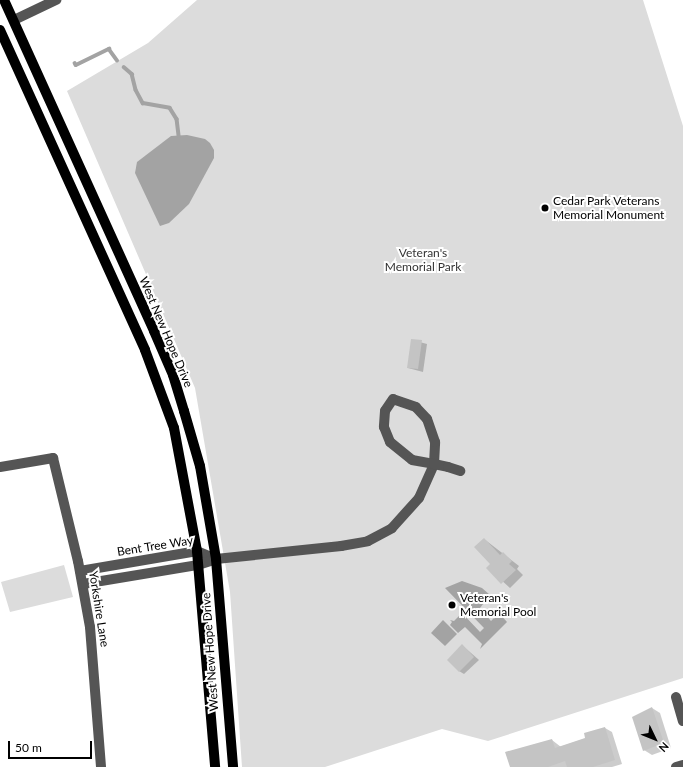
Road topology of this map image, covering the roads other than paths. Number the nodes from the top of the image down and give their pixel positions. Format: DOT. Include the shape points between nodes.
graph roads {
  1 [pos="4,0"];
  2 [pos="56,0"];
  3 [pos="14,20"];
  4 [pos="0,30"];
  5 [pos="434,464"];
  6 [pos="0,467"];
  7 [pos="460,471"];
  8 [pos="197,551"];
  9 [pos="216,559"];
  10 [pos="198,565"];
  11 [pos="80,571"];
  12 [pos="83,584"];
  13 [pos="676,697"];
  14 [pos="683,721"];
  15 [pos="683,765"];
  16 [pos="101,767"];
  17 [pos="215,767"];
  18 [pos="233,767"];
  19 [pos="676,767"];
  1 -- 3 [label="main road, West New Hope Drive"];
  2 -- 3 [label="street"];
  3 -- 9 [label="main road, West New Hope Drive" via="173,375 200,466"];
  4 -- 8 [label="main road, West New Hope Drive" via="155,375 174,428"];
  5 -- 5 [label="street" via="412,460 390,442 384,427 385,411 393,399 416,407 427,419 435,442"];
  5 -- 7 [label="street"];
  5 -- 9 [label="street" via="419,498 408,512 392,528 368,541 237,559"];
  6 -- 11 [label="street, Yorkshire Lane" via="53,458"];
  8 -- 9 [label="street, Bent Tree Way"];
  8 -- 10 [label="main road, West New Hope Drive"];
  8 -- 11 [label="street, Bent Tree Way"];
  9 -- 10 [label="street"];
  9 -- 18 [label="main road, West New Hope Drive"];
  10 -- 12 [label="street"];
  10 -- 17 [label="main road, West New Hope Drive"];
  11 -- 12 [label="street, Yorkshire Lane"];
  12 -- 16 [label="street, Yorkshire Lane" via="94,666"];
  13 -- 14 [label="street"];
  15 -- 19 [label="street"];
}
